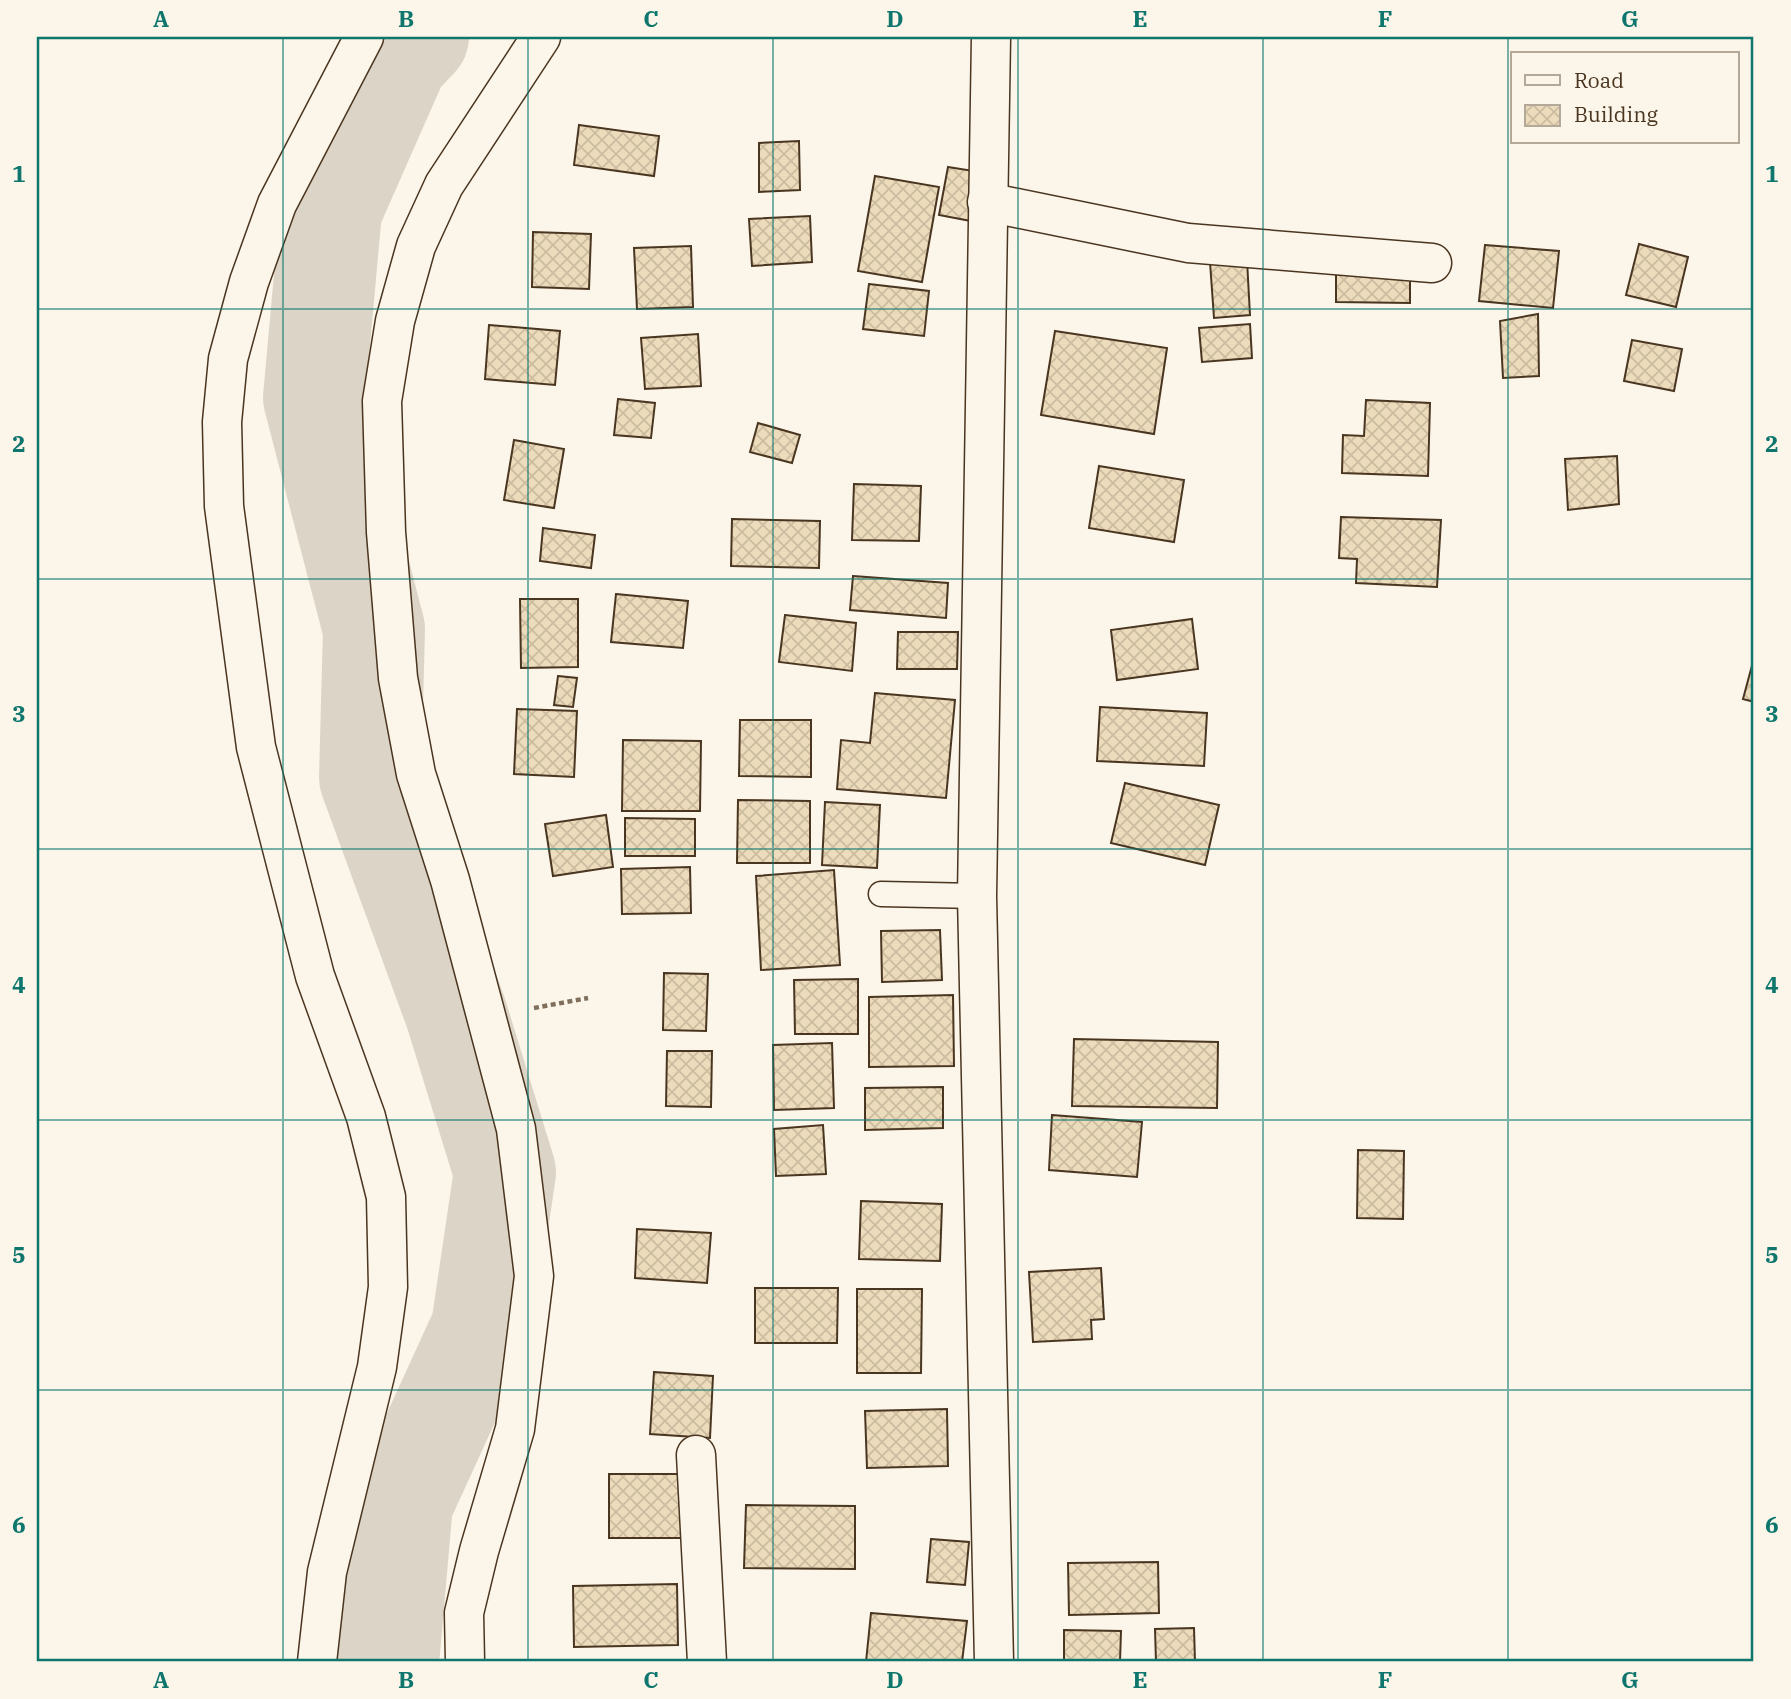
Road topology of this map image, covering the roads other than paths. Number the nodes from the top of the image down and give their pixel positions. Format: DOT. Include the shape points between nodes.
graph roads {
  1 [pos="363,37"];
  2 [pos="541,37"];
  3 [pos="991,37"];
  4 [pos="988,202"];
  5 [pos="1432,263"];
  6 [pos="881,894"];
  7 [pos="977,896"];
  8 [pos="696,1455"];
  9 [pos="317,1662"];
  10 [pos="465,1662"];
  11 [pos="707,1662"];
  12 [pos="994,1662"];
  1 -- 9 [label="street" via="277,204 248,282 228,359 222,422 225,506 256,747 315,976 366,1117 386,1198 388,1287 377,1367 327,1572"];
  2 -- 10 [label="street" via="444,185 416,246 395,321 382,401 386,533 398,678 416,774 450,880 516,1129 534,1276 514,1429 464,1613"];
  3 -- 4 [label="street"];
  4 -- 5 [label="street" via="1188,243"];
  4 -- 7 [label="street"];
  6 -- 7 [label="lane"];
  7 -- 12 [label="street"];
  8 -- 11 [label="street"];
}
